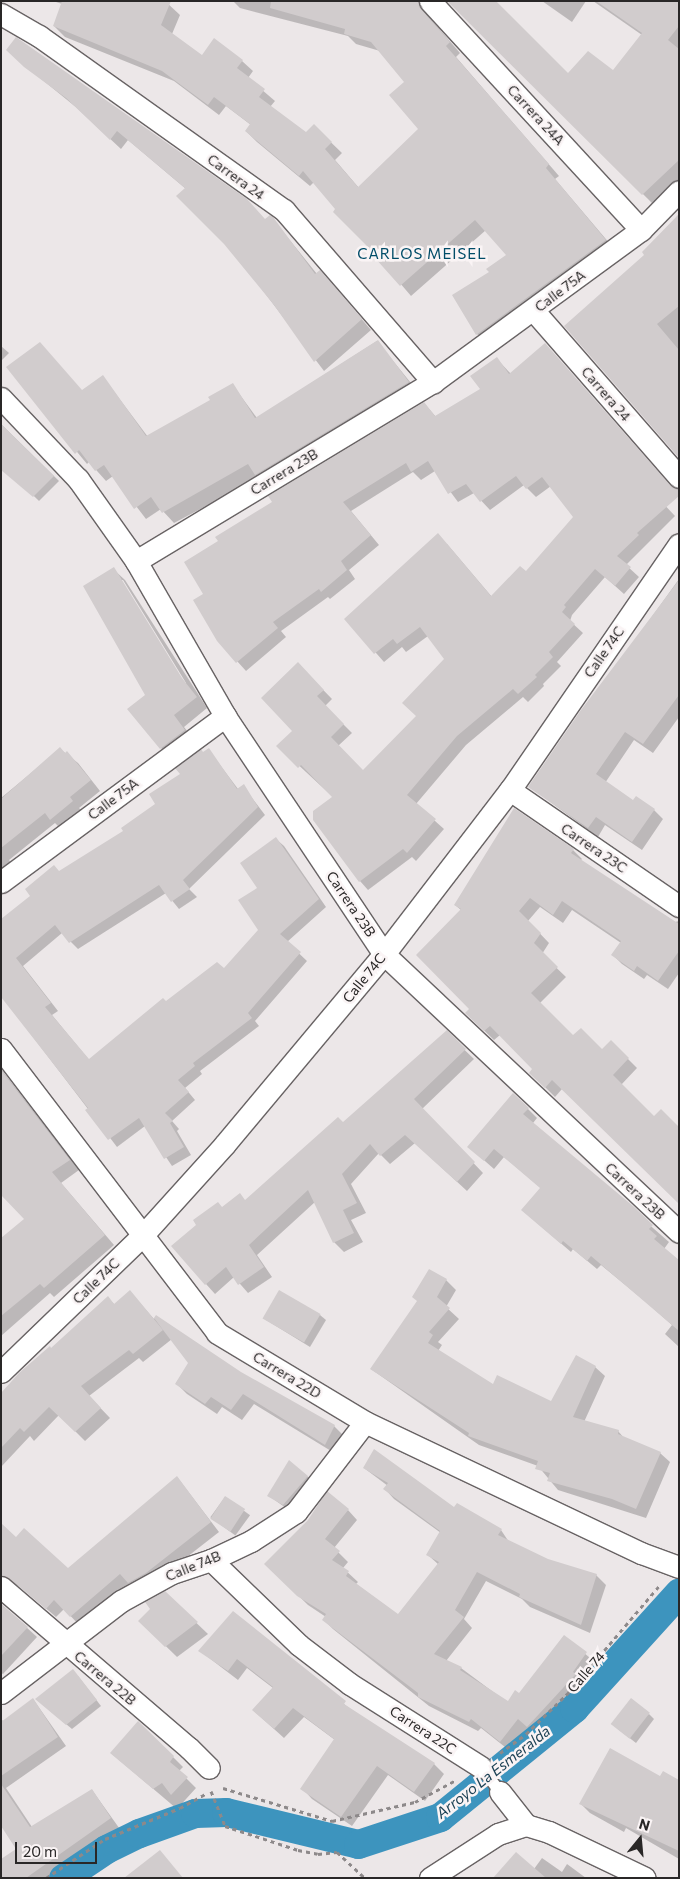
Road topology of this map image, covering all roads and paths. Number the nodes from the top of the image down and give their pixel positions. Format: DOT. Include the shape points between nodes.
graph roads {
  1 [pos="430,1"];
  2 [pos="1,14"];
  3 [pos="679,191"];
  4 [pos="641,230"];
  5 [pos="534,311"];
  6 [pos="433,382"];
  7 [pos="1,398"];
  8 [pos="679,477"];
  9 [pos="679,544"];
  10 [pos="136,561"];
  11 [pos="225,716"];
  12 [pos="510,790"];
  13 [pos="1,882"];
  14 [pos="679,906"];
  15 [pos="384,954"];
  16 [pos="1,1049"];
  17 [pos="679,1232"];
  18 [pos="142,1236"];
  19 [pos="1,1372"];
  20 [pos="365,1422"];
  21 [pos="212,1560"];
  22 [pos="677,1567"];
  23 [pos="1,1587"];
  24 [pos="64,1644"];
  25 [pos="1,1693"];
  26 [pos="480,1767"];
  27 [pos="208,1768"];
  28 [pos="211,1791"];
  29 [pos="500,1792"];
  30 [pos="526,1825"];
  31 [pos="46,1878"];
  32 [pos="365,1878"];
  33 [pos="430,1878"];
  34 [pos="645,1878"];
  1 -- 4 [label="street, Carrera 24A"];
  2 -- 6 [label="street, Carrera 24" via="39,36 284,210"];
  3 -- 4 [label="street, Calle 75A"];
  4 -- 5 [label="street, Calle 75A"];
  5 -- 6 [label="street, Calle 75A"];
  5 -- 8 [label="street, Carrera 24"];
  6 -- 10 [label="street, Carrera 23B"];
  7 -- 10 [label="street, Carrera 23B" via="78,479"];
  9 -- 12 [label="street, Calle 74C"];
  10 -- 11 [label="street, Carrera 23B"];
  11 -- 13 [label="street, Calle 75A"];
  11 -- 15 [label="street, Carrera 23B"];
  12 -- 14 [label="street, Carrera 23C"];
  12 -- 15 [label="street, Calle 74C"];
  15 -- 17 [label="street, Carrera 23B"];
  15 -- 18 [label="street, Calle 74C" via="244,1122"];
  16 -- 18 [label="street, Carrera 22D"];
  18 -- 19 [label="street, Calle 74C"];
  18 -- 20 [label="street, Carrera 22D" via="217,1333"];
  20 -- 21 [label="street, Calle 74B" via="296,1512 251,1541"];
  20 -- 22 [label="street, Carrera 22D"];
  21 -- 24 [label="street, Calle 74B" via="172,1573 121,1601"];
  21 -- 26 [label="street, Carrera 22C" via="262,1613 350,1684"];
  22 -- 26 [label="path, Calle 74" via="568,1693 526,1734"];
  23 -- 24 [label="street, Carrera 22B"];
  24 -- 25 [label="street, Calle 74B"];
  24 -- 27 [label="street, Carrera 22B" via="189,1748"];
  26 -- 28 [label="path, Calle 74" via="415,1802 349,1820 332,1821 222,1788"];
  26 -- 29 [label="lane, Carrera 22C"];
  28 -- 31 [label="path" via="180,1808 104,1839"];
  28 -- 32 [label="path" via="225,1826 298,1850 318,1854 337,1852"];
  29 -- 30 [label="street, Carrera 22C"];
  30 -- 33 [label="street" via="498,1834"];
  30 -- 34 [label="street" via="550,1832"];
}
